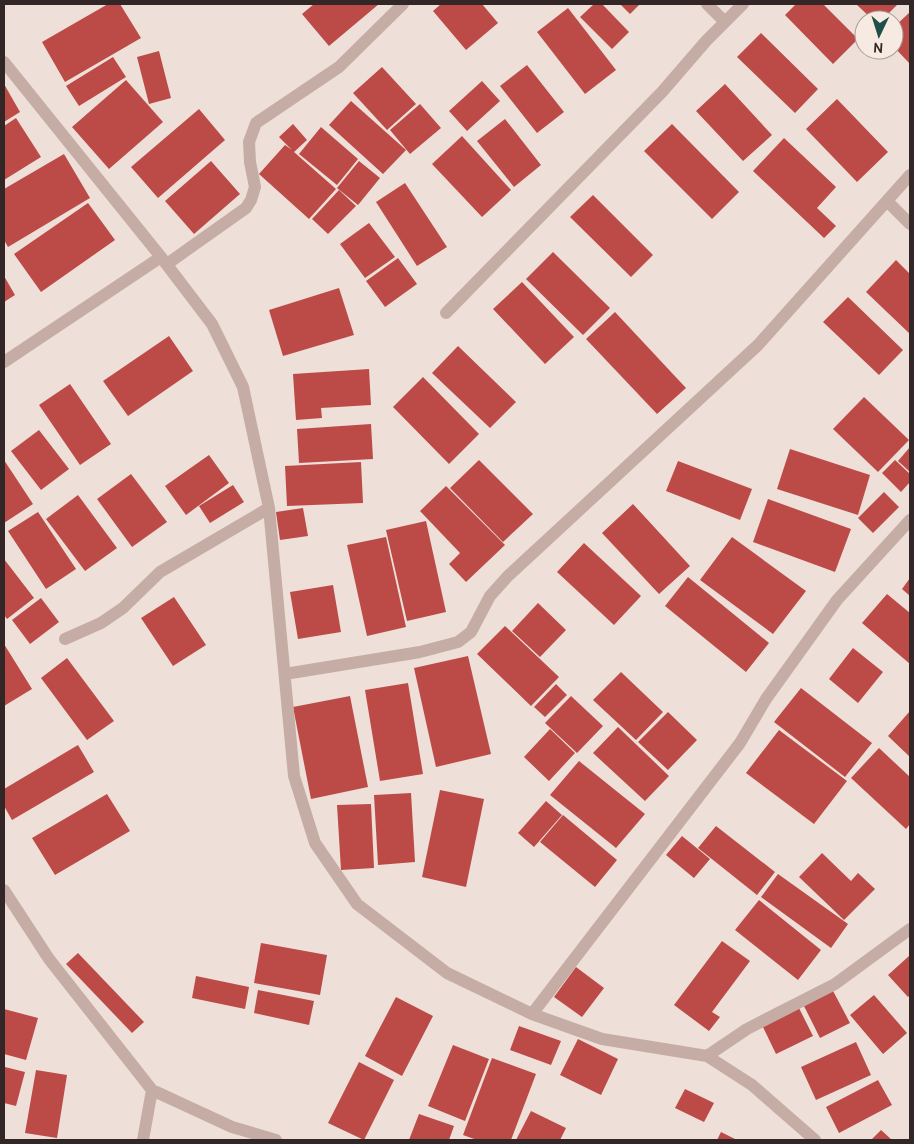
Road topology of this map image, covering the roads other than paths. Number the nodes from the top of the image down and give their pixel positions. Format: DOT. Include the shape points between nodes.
graph roads {
  1 [pos="402,4"];
  2 [pos="707,4"];
  3 [pos="743,4"];
  4 [pos="724,21"];
  5 [pos="4,62"];
  6 [pos="910,175"];
  7 [pos="887,201"];
  8 [pos="910,224"];
  9 [pos="164,261"];
  10 [pos="446,313"];
  11 [pos="4,362"];
  12 [pos="269,508"];
  13 [pos="910,520"];
  14 [pos="65,639"];
  15 [pos="285,674"];
  16 [pos="4,890"];
  17 [pos="910,929"];
  18 [pos="532,1014"];
  19 [pos="707,1056"];
  20 [pos="152,1090"];
  21 [pos="143,1140"];
  22 [pos="276,1140"];
  23 [pos="815,1140"];
  1 -- 9 [label="street" via="340,67 256,124 249,142 255,187 246,208"];
  2 -- 4 [label="street"];
  3 -- 4 [label="street"];
  4 -- 10 [label="street" via="662,92"];
  5 -- 9 [label="street"];
  6 -- 7 [label="street"];
  7 -- 8 [label="street"];
  7 -- 15 [label="street" via="758,345 508,576 490,596 471,632 458,642 420,652"];
  9 -- 11 [label="street"];
  9 -- 12 [label="street" via="212,324 242,387"];
  12 -- 14 [label="street" via="160,572 123,608 101,623"];
  12 -- 15 [label="street"];
  13 -- 18 [label="street" via="837,600 766,699 734,751"];
  15 -- 18 [label="street" via="294,776 315,843 357,904 447,973"];
  16 -- 20 [label="street" via="49,959"];
  17 -- 19 [label="street" via="834,984 747,1029"];
  18 -- 19 [label="street" via="602,1039"];
  19 -- 23 [label="street" via="752,1084"];
  20 -- 21 [label="street"];
  20 -- 22 [label="street" via="232,1127"];
}
